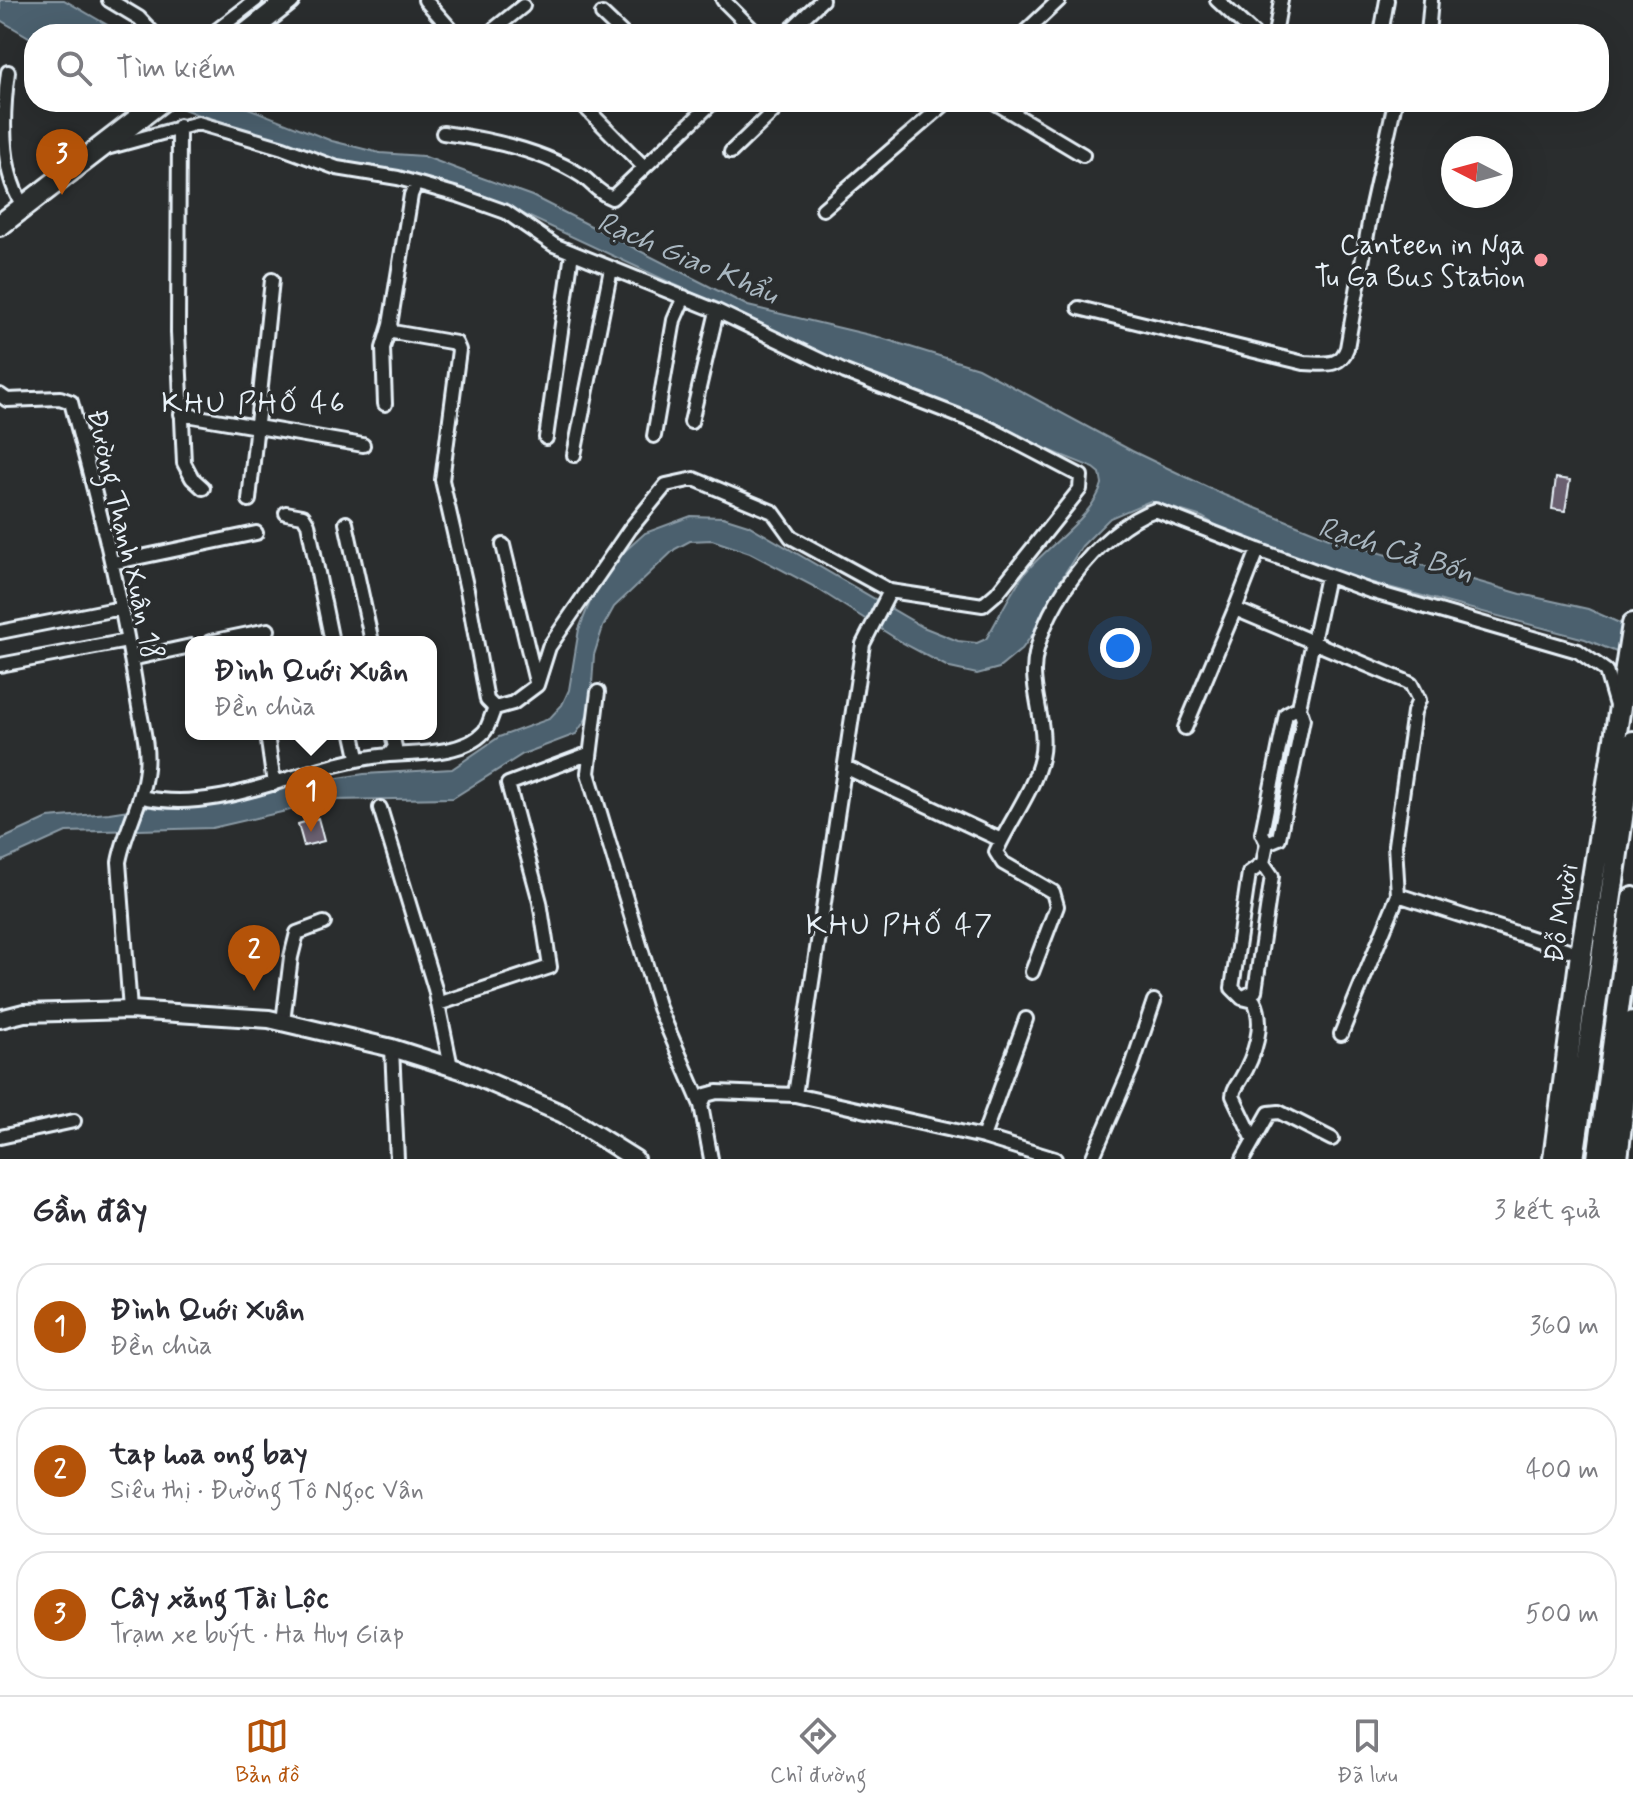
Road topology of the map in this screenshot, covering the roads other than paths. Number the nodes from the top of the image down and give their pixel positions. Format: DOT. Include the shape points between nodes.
graph roads {
  1 [pos="109,0"];
  2 [pos="256,0"];
  3 [pos="289,0"];
  4 [pos="822,0"];
  5 [pos="1059,0"];
  6 [pos="1217,0"];
  7 [pos="1281,0"];
  8 [pos="1387,0"];
  9 [pos="1431,0"];
  10 [pos="428,1"];
  11 [pos="726,1"];
  12 [pos="523,6"];
  13 [pos="602,14"];
  14 [pos="145,24"];
  15 [pos="225,24"];
  16 [pos="259,24"];
  17 [pos="447,24"];
  18 [pos="500,24"];
  19 [pos="612,24"];
  20 [pos="748,24"];
  21 [pos="797,24"];
  22 [pos="1034,24"];
  23 [pos="1243,24"];
  24 [pos="1277,24"];
  25 [pos="1383,24"];
  26 [pos="1429,24"];
  27 [pos="8,72"];
  28 [pos="147,112"];
  29 [pos="590,112"];
  30 [pos="697,112"];
  31 [pos="773,112"];
  32 [pos="935,112"];
  33 [pos="1011,112"];
  34 [pos="1393,112"];
  35 [pos="179,126"];
  36 [pos="443,133"];
  37 [pos="108,143"];
  38 [pos="731,152"];
  39 [pos="1083,155"];
  40 [pos="644,167"];
  41 [pos="416,183"];
  42 [pos="24,207"];
  43 [pos="823,209"];
  44 [pos="0,225"];
  45 [pos="572,253"];
  46 [pos="611,269"];
  47 [pos="272,280"];
  48 [pos="684,297"];
  49 [pos="1079,308"];
  50 [pos="717,311"];
  51 [pos="390,325"];
  52 [pos="0,395"];
  53 [pos="385,404"];
  54 [pos="181,414"];
  55 [pos="691,422"];
  56 [pos="259,430"];
  57 [pos="654,436"];
  58 [pos="546,438"];
  59 [pos="363,445"];
  60 [pos="574,455"];
  61 [pos="203,488"];
  62 [pos="249,500"];
  63 [pos="286,513"];
  64 [pos="346,523"];
  65 [pos="256,533"];
  66 [pos="503,545"];
  67 [pos="1258,550"];
  68 [pos="112,563"];
  69 [pos="1327,576"];
  70 [pos="889,594"];
  71 [pos="121,608"];
  72 [pos="1235,609"];
  73 [pos="1633,624"];
  74 [pos="0,632"];
  75 [pos="331,636"];
  76 [pos="371,636"];
  77 [pos="1313,640"];
  78 [pos="127,641"];
  79 [pos="185,647"];
  80 [pos="131,659"];
  81 [pos="0,665"];
  82 [pos="537,685"];
  83 [pos="598,692"];
  84 [pos="495,708"];
  85 [pos="1619,716"];
  86 [pos="1185,728"];
  87 [pos="268,740"];
  88 [pos="354,740"];
  89 [pos="393,740"];
  90 [pos="1633,742"];
  91 [pos="588,754"];
  92 [pos="389,755"];
  93 [pos="358,757"];
  94 [pos="845,767"];
  95 [pos="274,784"];
  96 [pos="140,802"];
  97 [pos="380,808"];
  98 [pos="1001,840"];
  99 [pos="1263,863"];
  100 [pos="1398,895"];
  101 [pos="1633,898"];
  102 [pos="324,923"];
  103 [pos="1581,954"];
  104 [pos="1032,972"];
  105 [pos="1242,998"];
  106 [pos="1154,1001"];
  107 [pos="438,1004"];
  108 [pos="130,1010"];
  109 [pos="0,1019"];
  110 [pos="1026,1019"];
  111 [pos="283,1022"];
  112 [pos="1633,1022"];
  113 [pos="1341,1034"];
  114 [pos="392,1048"];
  115 [pos="451,1067"];
  116 [pos="795,1095"];
  117 [pos="701,1105"];
  118 [pos="1620,1112"];
  119 [pos="74,1121"];
  120 [pos="0,1137"];
  121 [pos="983,1137"];
  122 [pos="1253,1138"];
  123 [pos="1332,1139"];
  124 [pos="397,1159"];
  125 [pos="635,1159"];
  126 [pos="711,1159"];
  127 [pos="1055,1159"];
  128 [pos="1092,1159"];
  129 [pos="1243,1159"];
  130 [pos="1554,1159"];
  131 [pos="1573,1159"];
  132 [pos="1598,1159"];
  133 [pos="1617,1159"];
  1 -- 14 [label="street"];
  2 -- 15 [label="street"];
  3 -- 16 [label="main road"];
  4 -- 21 [label="street"];
  5 -- 22 [label="street"];
  6 -- 23 [label="street"];
  7 -- 24 [label="street"];
  8 -- 25 [label="street"];
  9 -- 26 [label="street"];
  10 -- 17 [label="street"];
  11 -- 20 [label="street"];
  12 -- 18 [label="street"];
  13 -- 19 [label="street"];
  27 -- 42 [label="street" via="1,148 8,191"];
  28 -- 37 [label="main road"];
  29 -- 40 [label="street"];
  30 -- 40 [label="street"];
  31 -- 38 [label="street"];
  32 -- 43 [label="street"];
  33 -- 39 [label="street"];
  34 -- 49 [label="street" via="1347,348 1336,364 1304,363"];
  35 -- 37 [label="street"];
  35 -- 41 [label="street" via="198,123 337,168"];
  35 -- 54 [label="street"];
  36 -- 40 [label="street" via="475,137 553,162 612,198"];
  37 -- 42 [label="main road"];
  41 -- 45 [label="street" via="506,212"];
  41 -- 51 [label="street"];
  42 -- 44 [label="main road"];
  45 -- 46 [label="street"];
  45 -- 58 [label="street"];
  46 -- 48 [label="street"];
  46 -- 60 [label="street"];
  47 -- 56 [label="street"];
  48 -- 50 [label="street"];
  48 -- 57 [label="street" via="674,320"];
  50 -- 55 [label="street"];
  50 -- 70 [label="street" via="785,346 985,426 1081,476 1080,489 983,605"];
  51 -- 53 [label="street" via="383,348"];
  51 -- 84 [label="street" via="393,332 456,343 459,350 442,480 487,700"];
  52 -- 68 [label="street, Đường Thạnh Xuân 18" via="7,400 71,402"];
  54 -- 56 [label="street"];
  54 -- 61 [label="street" via="184,463"];
  56 -- 59 [label="street"];
  56 -- 62 [label="street"];
  63 -- 75 [label="street" via="303,516 308,524"];
  64 -- 76 [label="street"];
  65 -- 68 [label="street"];
  66 -- 82 [label="street"];
  67 -- 69 [label="street"];
  67 -- 72 [label="street"];
  67 -- 98 [label="street" via="1155,510 1115,531 1088,557 1039,644 1034,675 1044,740 1040,761"];
  68 -- 71 [label="street, Đường Thạnh Xuân 18"];
  69 -- 77 [label="street"];
  69 -- 85 [label="street" via="1578,651 1606,671"];
  70 -- 82 [label="street" via="791,537 773,512 694,479 666,485 549,647"];
  70 -- 94 [label="street" via="863,644"];
  71 -- 74 [label="street"];
  71 -- 78 [label="street, Đường Thạnh Xuân 18"];
  72 -- 77 [label="street"];
  72 -- 86 [label="street"];
  73 -- 85 [label="main road, Đỗ Mười"];
  77 -- 99 [label="street" via="1299,707 1286,714 1262,833 1267,843"];
  77 -- 100 [label="street" via="1411,684 1419,700 1395,845"];
  78 -- 80 [label="street, Đường Thạnh Xuân 18"];
  78 -- 81 [label="street"];
  79 -- 80 [label="street"];
  80 -- 96 [label="street, Đường Thạnh Xuân 18" via="147,765"];
  82 -- 84 [label="street" via="513,703"];
  83 -- 91 [label="street"];
  84 -- 92 [label="street" via="484,733 466,742 438,752"];
  85 -- 103 [label="main road, Đỗ Mười"];
  87 -- 95 [label="street"];
  88 -- 93 [label="street"];
  89 -- 92 [label="street"];
  90 -- 131 [label="main road, Đỗ Mười"];
  91 -- 107 [label="street" via="508,784 540,902 550,967"];
  91 -- 117 [label="street" via="588,773 659,1008"];
  92 -- 93 [label="street"];
  93 -- 95 [label="street"];
  94 -- 98 [label="street"];
  94 -- 116 [label="street"];
  95 -- 96 [label="street" via="188,801"];
  96 -- 108 [label="street, Đường Thạnh Xuân 18" via="119,862"];
  97 -- 107 [label="street"];
  98 -- 104 [label="street" via="997,858 1053,892 1057,906"];
  99 -- 105 [label="street" via="1272,876 1255,991"];
  99 -- 105 [label="street" via="1249,873 1232,988"];
  100 -- 103 [label="street"];
  100 -- 113 [label="street"];
  101 -- 118 [label="main road"];
  102 -- 111 [label="street" via="297,933"];
  103 -- 130 [label="main road, Đỗ Mười"];
  105 -- 122 [label="street" via="1254,1001 1262,1023 1233,1088"];
  106 -- 128 [label="street"];
  107 -- 115 [label="street"];
  108 -- 109 [label="street" via="24,1013"];
  108 -- 111 [label="street"];
  110 -- 121 [label="street"];
  111 -- 114 [label="street"];
  112 -- 118 [label="main road"];
  114 -- 115 [label="street"];
  114 -- 124 [label="street"];
  115 -- 125 [label="street" via="563,1114"];
  116 -- 117 [label="street" via="717,1092 706,1095"];
  116 -- 121 [label="street"];
  117 -- 126 [label="street"];
  118 -- 132 [label="main road"];
  118 -- 133 [label="main road"];
  119 -- 120 [label="street"];
  121 -- 127 [label="street"];
  122 -- 123 [label="street" via="1269,1113 1279,1112"];
  122 -- 129 [label="street"];
}
